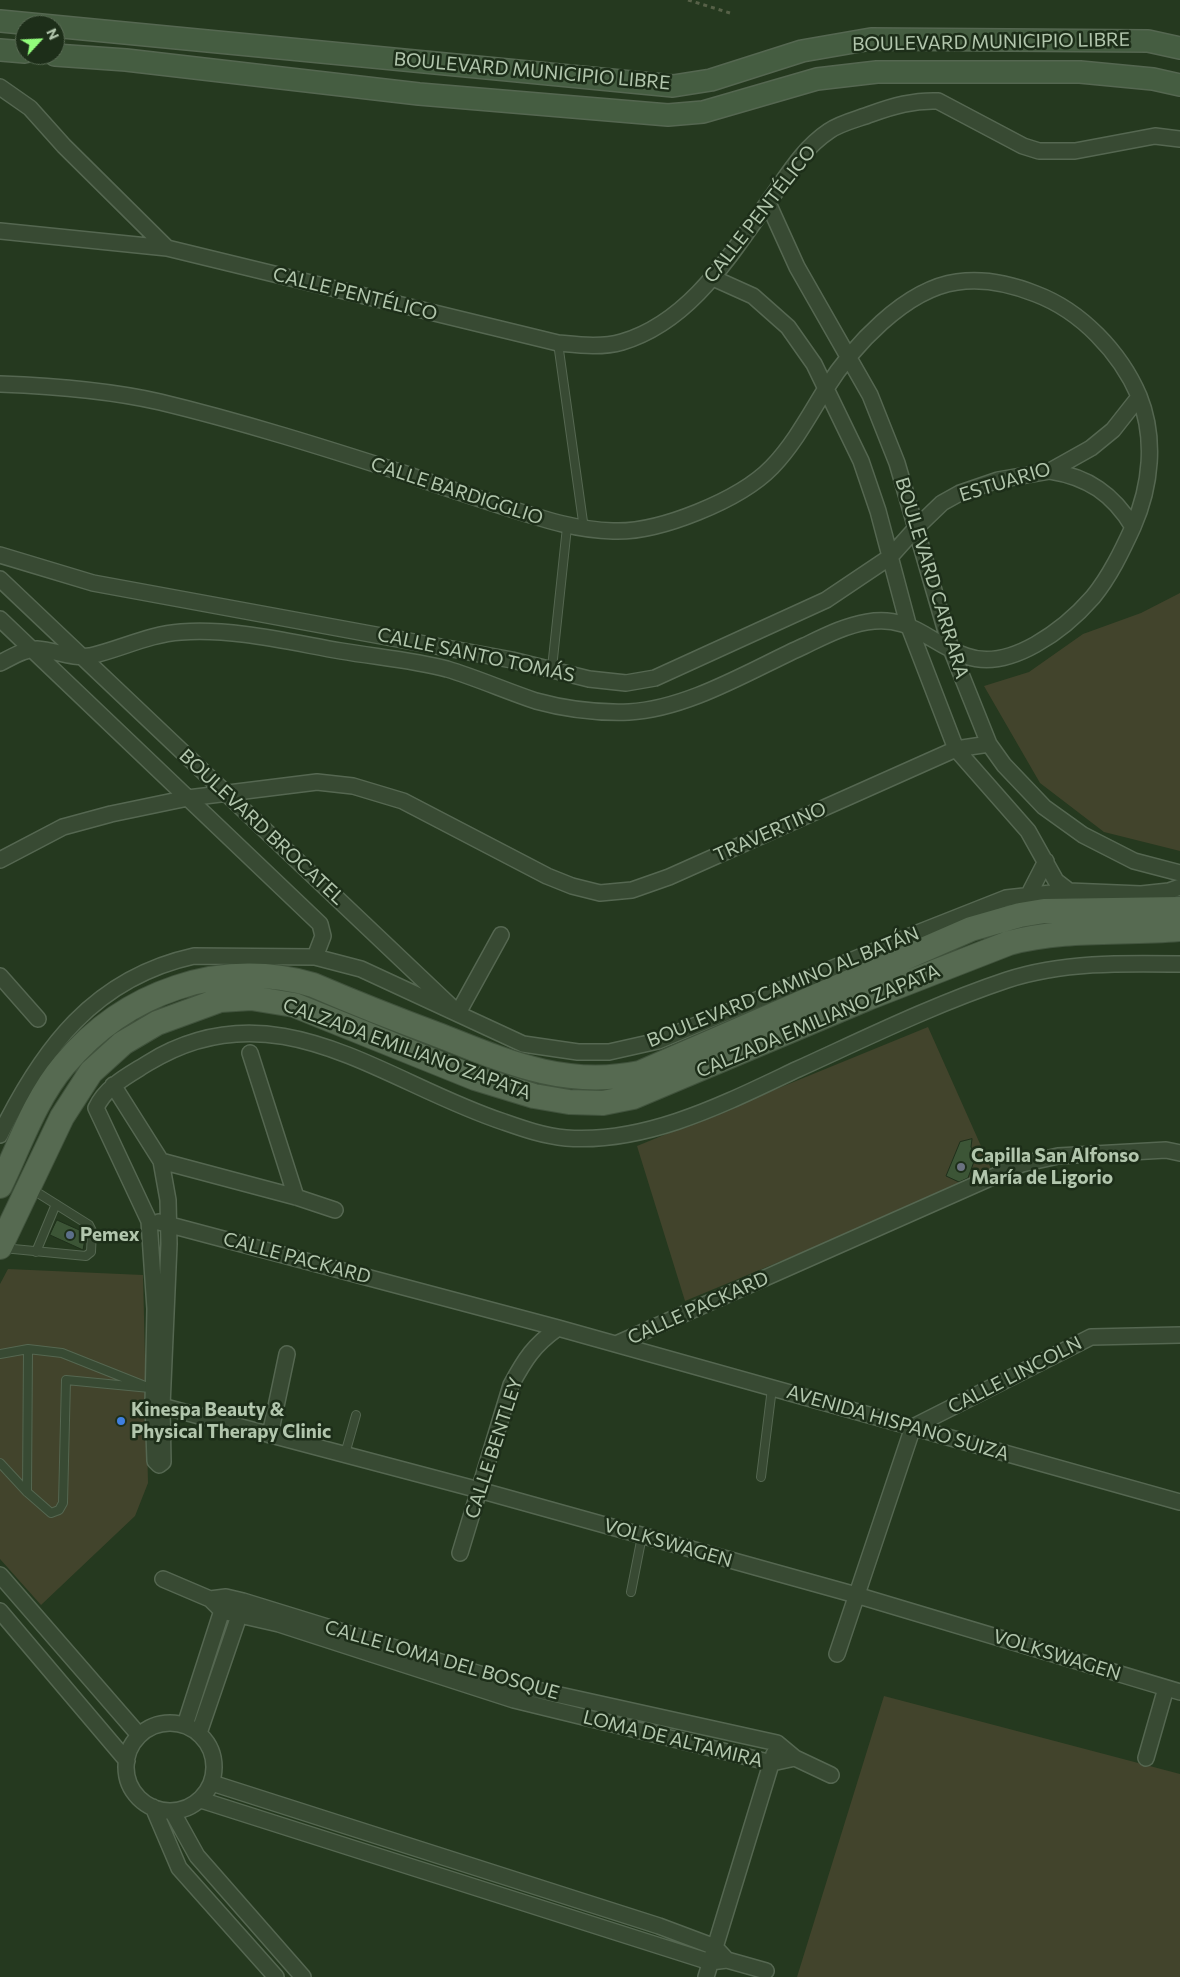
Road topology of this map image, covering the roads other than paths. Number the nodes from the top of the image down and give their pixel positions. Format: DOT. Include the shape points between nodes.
graph roads {
  1 [pos="0,21"];
  2 [pos="1180,48"];
  3 [pos="0,50"];
  4 [pos="15,51"];
  5 [pos="65,56"];
  6 [pos="421,61"];
  7 [pos="1180,85"];
  8 [pos="0,87"];
  9 [pos="419,94"];
  10 [pos="1180,139"];
  11 [pos="768,202"];
  12 [pos="0,230"];
  13 [pos="167,248"];
  14 [pos="714,278"];
  15 [pos="558,343"];
  16 [pos="850,356"];
  17 [pos="0,384"];
  18 [pos="827,387"];
  19 [pos="1139,397"];
  20 [pos="1050,471"];
  21 [pos="567,527"];
  22 [pos="1133,527"];
  23 [pos="916,528"];
  24 [pos="584,529"];
  25 [pos="0,555"];
  26 [pos="890,558"];
  27 [pos="0,579"];
  28 [pos="0,619"];
  29 [pos="908,624"];
  30 [pos="30,648"];
  31 [pos="951,649"];
  32 [pos="83,658"];
  33 [pos="0,663"];
  34 [pos="552,668"];
  35 [pos="989,744"];
  36 [pos="956,749"];
  37 [pos="227,794"];
  38 [pos="188,798"];
  39 [pos="0,860"];
  40 [pos="1046,861"];
  41 [pos="1180,873"];
  42 [pos="1180,887"];
  43 [pos="1069,891"];
  44 [pos="1029,894"];
  45 [pos="1180,909"];
  46 [pos="1180,929"];
  47 [pos="501,935"];
  48 [pos="315,958"];
  49 [pos="1180,964"];
  50 [pos="0,976"];
  51 [pos="458,1013"];
  52 [pos="38,1019"];
  53 [pos="250,1053"];
  54 [pos="113,1085"];
  55 [pos="0,1135"];
  56 [pos="1180,1139"];
  57 [pos="1173,1152"];
  58 [pos="161,1161"];
  59 [pos="0,1186"];
  60 [pos="29,1186"];
  61 [pos="296,1197"];
  62 [pos="56,1204"];
  63 [pos="335,1210"];
  64 [pos="149,1221"];
  65 [pos="168,1224"];
  66 [pos="0,1248"];
  67 [pos="36,1252"];
  68 [pos="558,1328"];
  69 [pos="1180,1335"];
  70 [pos="616,1344"];
  71 [pos="28,1349"];
  72 [pos="0,1354"];
  73 [pos="287,1354"];
  74 [pos="772,1388"];
  75 [pos="158,1405"];
  76 [pos="356,1415"];
  77 [pos="913,1427"];
  78 [pos="270,1435"];
  79 [pos="346,1454"];
  80 [pos="0,1463"];
  81 [pos="761,1477"];
  82 [pos="479,1490"];
  83 [pos="27,1492"];
  84 [pos="1180,1502"];
  85 [pos="642,1536"];
  86 [pos="460,1552"];
  87 [pos="0,1575"];
  88 [pos="163,1579"];
  89 [pos="631,1592"];
  90 [pos="856,1595"];
  91 [pos="224,1604"];
  92 [pos="241,1608"];
  93 [pos="0,1611"];
  94 [pos="837,1654"];
  95 [pos="1176,1689"];
  96 [pos="185,1725"];
  97 [pos="199,1733"];
  98 [pos="139,1736"];
  99 [pos="777,1743"];
  100 [pos="795,1758"];
  101 [pos="1146,1758"];
  102 [pos="126,1761"];
  103 [pos="772,1763"];
  104 [pos="831,1774"];
  105 [pos="212,1783"];
  106 [pos="201,1800"];
  107 [pos="153,1807"];
  108 [pos="172,1811"];
  109 [pos="712,1954"];
  110 [pos="766,1971"];
  111 [pos="276,1977"];
  112 [pos="302,1977"];
  113 [pos="706,1977"];
  1 -- 6 [label="main road, BOULEVARD MUNICIPIO LIBRE"];
  2 -- 6 [label="main road, BOULEVARD MUNICIPIO LIBRE" via="1148,41 871,39 802,51 711,80 672,86"];
  3 -- 4 [label="main road"];
  5 -- 9 [label="main road, BOULEVARD MUNICIPIO LIBRE"];
  6 -- 9 [label="main road"];
  7 -- 9 [label="main road, BOULEVARD MUNICIPIO LIBRE" via="1080,72 877,72 817,79 703,112 668,115"];
  8 -- 13 [label="street" via="30,108"];
  10 -- 11 [label="street, CALLE PENTÉLICO" via="1155,136 1075,151 1039,151 1023,146 938,101 906,103 830,130 802,156"];
  11 -- 14 [label="street, CALLE PENTÉLICO"];
  11 -- 16 [label="street, BOULEVARD CARRARA" via="797,266"];
  12 -- 13 [label="street, CALLE PENTÉLICO"];
  13 -- 15 [label="street, CALLE PENTÉLICO"];
  14 -- 15 [label="street, CALLE PENTÉLICO" via="689,302 643,334 620,342 589,346"];
  14 -- 18 [label="street, BOULEVARD CARRARA" via="753,296 788,327"];
  15 -- 24 [label="lane"];
  16 -- 18 [label="street, CALLE BARDIGGLIO"];
  16 -- 19 [label="street, CALLE BARDIGGLIO" via="880,324 912,299 960,281 992,281 1044,296 1070,311 1093,330 1112,353"];
  16 -- 23 [label="street, BOULEVARD CARRARA" via="870,395 897,463"];
  17 -- 21 [label="street, CALLE BARDIGGLIO" via="65,387 156,401 284,435"];
  18 -- 24 [label="street, CALLE BARDIGGLIO" via="788,448 768,472 743,489 675,521 644,530"];
  18 -- 26 [label="street, BOULEVARD CARRARA" via="861,461"];
  19 -- 20 [label="street, ESTUARIO" via="1103,439"];
  19 -- 22 [label="street, CALLE SANTO TOMÁS" via="1146,421 1150,460 1145,498"];
  20 -- 22 [label="street" via="1076,476 1099,488 1113,499"];
  20 -- 23 [label="street, ESTUARIO" via="998,480 960,493 942,503"];
  21 -- 24 [label="street, CALLE BARDIGGLIO"];
  21 -- 34 [label="lane"];
  22 -- 31 [label="street, CALLE SANTO TOMÁS" via="1092,597 1041,641 998,660 974,658"];
  23 -- 26 [label="street, CALLE SANTO TOMÁS"];
  23 -- 31 [label="street, BOULEVARD CARRARA"];
  25 -- 34 [label="street, CALLE SANTO TOMÁS" via="93,583"];
  26 -- 29 [label="street, BOULEVARD CARRARA"];
  26 -- 34 [label="street, CALLE SANTO TOMÁS" via="826,600 655,678 626,683 589,679"];
  27 -- 32 [label="street, BOULEVARD BROCATEL"];
  28 -- 30 [label="street, BOULEVARD BROCATEL"];
  29 -- 31 [label="street, CALLE SANTO TOMÁS"];
  29 -- 32 [label="street, CALLE SANTO TOMÁS" via="876,620 842,628 682,702 653,710 623,713 542,703 442,668 220,633 178,632 137,640"];
  29 -- 36 [label="street, BOULEVARD CARRARA"];
  30 -- 32 [label="street, CALLE SANTO TOMÁS"];
  30 -- 33 [label="street"];
  30 -- 38 [label="street, BOULEVARD BROCATEL"];
  31 -- 35 [label="street, BOULEVARD CARRARA"];
  32 -- 37 [label="street, BOULEVARD BROCATEL"];
  35 -- 36 [label="street, TRAVERTINO"];
  35 -- 41 [label="street, BOULEVARD CARRARA" via="1044,808 1082,835 1134,861"];
  36 -- 37 [label="street, TRAVERTINO" via="670,877 632,890 600,893 547,876 403,801 353,786 317,782"];
  36 -- 40 [label="street, BOULEVARD CARRARA" via="1028,831"];
  37 -- 38 [label="street, TRAVERTINO"];
  37 -- 51 [label="street, BOULEVARD BROCATEL"];
  38 -- 39 [label="street, TRAVERTINO" via="63,827"];
  38 -- 48 [label="street, BOULEVARD BROCATEL" via="320,924 323,936"];
  40 -- 43 [label="street, BOULEVARD CARRARA" via="1056,881"];
  40 -- 44 [label="street"];
  42 -- 43 [label="street, BOULEVARD CAMINO AL BATÁN" via="1141,894"];
  43 -- 44 [label="street, BOULEVARD CAMINO AL BATÁN"];
  44 -- 51 [label="street, BOULEVARD CAMINO AL BATÁN" via="1006,898 658,1041 635,1047 610,1052 578,1052 523,1044"];
  45 -- 59 [label="main road, CALZADA EMILIANO ZAPATA" via="1044,911 996,921 640,1073 615,1078 582,1079 551,1075 514,1064 289,978 252,975 197,980 154,997 115,1019 88,1040 63,1066 43,1097"];
  46 -- 60 [label="main road, CALZADA EMILIANO ZAPATA" via="1060,934 1009,943 868,998 633,1097 603,1103 534,1096 475,1078 294,1005 250,998 220,1000 156,1023 123,1043 91,1072 62,1116"];
  47 -- 51 [label="street"];
  48 -- 51 [label="street, BOULEVARD CAMINO AL BATÁN" via="361,969"];
  48 -- 55 [label="street, BOULEVARD CAMINO AL BATÁN" via="194,956 165,964 119,985 72,1023 49,1050"];
  49 -- 54 [label="street" via="1073,966 1007,980 906,1019 729,1101 656,1128 601,1137 566,1138 539,1134 466,1110 346,1053 304,1040 259,1032 225,1033 187,1044"];
  50 -- 52 [label="street"];
  53 -- 61 [label="street"];
  54 -- 58 [label="street"];
  54 -- 64 [label="street" via="98,1103 98,1114"];
  56 -- 57 [label="street"];
  57 -- 70 [label="street, CALLE PACKARD" via="1058,1156 1022,1164"];
  58 -- 61 [label="street"];
  58 -- 65 [label="street" via="168,1200"];
  60 -- 62 [label="lane"];
  60 -- 66 [label="main road, CALZADA EMILIANO ZAPATA"];
  61 -- 63 [label="street"];
  62 -- 67 [label="lane"];
  62 -- 67 [label="lane" via="92,1228 91,1252 86,1256"];
  64 -- 65 [label="street, CALLE PACKARD"];
  64 -- 75 [label="street"];
  65 -- 68 [label="street, CALLE PACKARD"];
  65 -- 75 [label="street"];
  66 -- 67 [label="lane"];
  68 -- 70 [label="street, CALLE PACKARD"];
  68 -- 82 [label="street, CALLE BENTLEY" via="539,1342 511,1385"];
  69 -- 77 [label="street, CALLE LINCOLN" via="1091,1337"];
  70 -- 74 [label="street, AVENIDA HISPANO SUIZA"];
  71 -- 72 [label="lane"];
  71 -- 83 [label="lane"];
  71 -- 83 [label="lane" via="62,1353 150,1388 66,1380 64,1503 51,1513"];
  73 -- 78 [label="street"];
  74 -- 77 [label="street, AVENIDA HISPANO SUIZA"];
  74 -- 81 [label="lane"];
  75 -- 78 [label="street, VOLKSWAGEN"];
  76 -- 79 [label="lane"];
  77 -- 84 [label="street, AVENIDA HISPANO SUIZA"];
  77 -- 90 [label="street"];
  78 -- 79 [label="street, VOLKSWAGEN"];
  79 -- 82 [label="street, VOLKSWAGEN"];
  80 -- 83 [label="lane"];
  82 -- 85 [label="street, VOLKSWAGEN"];
  82 -- 86 [label="street, CALLE BENTLEY"];
  85 -- 89 [label="lane"];
  85 -- 90 [label="street, VOLKSWAGEN"];
  87 -- 98 [label="street"];
  88 -- 91 [label="street, LOMA DE ALTAMIRA"];
  90 -- 94 [label="street"];
  90 -- 95 [label="street, VOLKSWAGEN"];
  91 -- 92 [label="street, LOMA DE ALTAMIRA"];
  91 -- 96 [label="street"];
  92 -- 97 [label="street"];
  92 -- 99 [label="street, CALLE LOMA DEL BOSQUE" via="519,1686"];
  92 -- 103 [label="street, LOMA DE ALTAMIRA" via="279,1624 514,1700"];
  93 -- 102 [label="street"];
  95 -- 101 [label="street"];
  96 -- 97 [label="street"];
  96 -- 98 [label="street" via="160,1723"];
  97 -- 105 [label="street" via="213,1754"];
  98 -- 102 [label="street" via="130,1747"];
  99 -- 100 [label="street, LOMA DE ALTAMIRA"];
  99 -- 103 [label="street"];
  100 -- 103 [label="street, LOMA DE ALTAMIRA"];
  100 -- 104 [label="street, LOMA DE ALTAMIRA"];
  102 -- 107 [label="street" via="132,1788 141,1800"];
  103 -- 109 [label="street"];
  105 -- 106 [label="street"];
  105 -- 109 [label="street" via="659,1926"];
  106 -- 108 [label="street" via="183,1810"];
  106 -- 109 [label="street"];
  107 -- 108 [label="street"];
  107 -- 111 [label="street" via="179,1868"];
  108 -- 112 [label="street" via="197,1856"];
  109 -- 110 [label="street"];
  109 -- 113 [label="street"];
}
